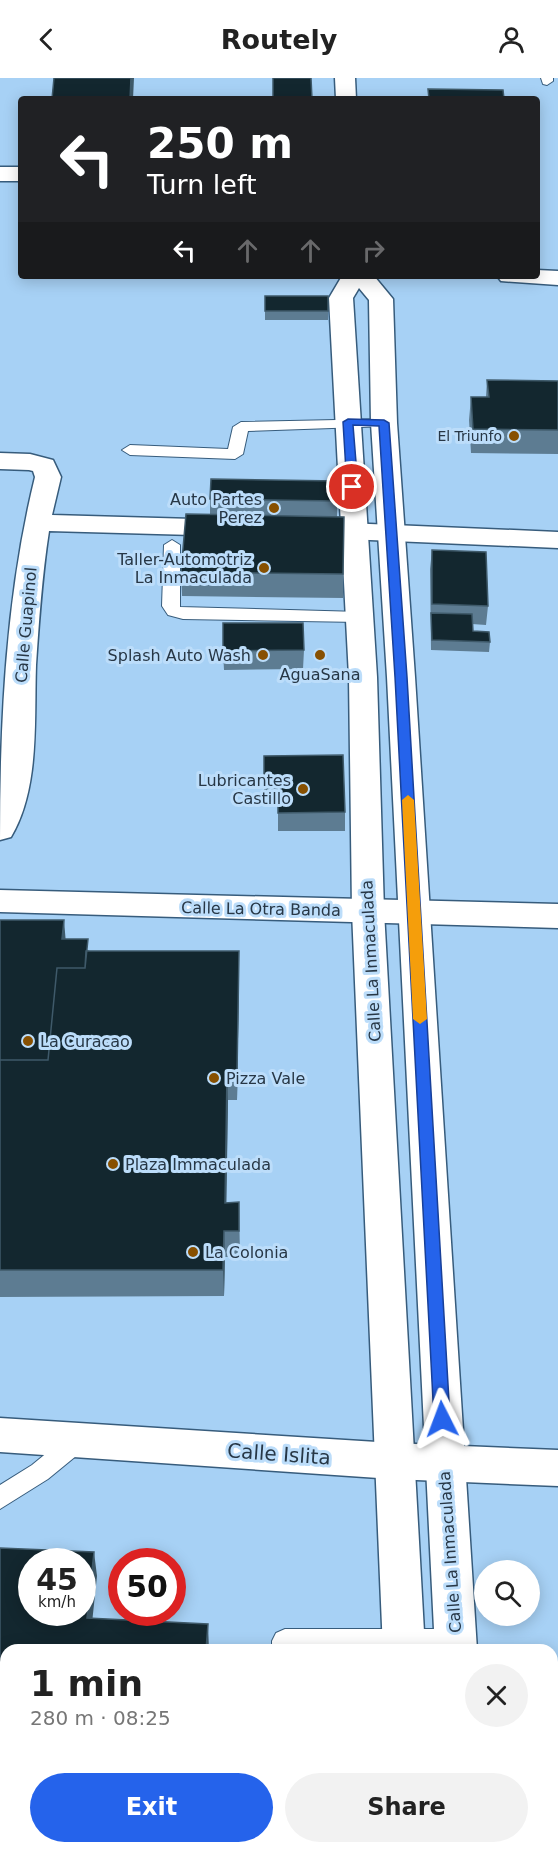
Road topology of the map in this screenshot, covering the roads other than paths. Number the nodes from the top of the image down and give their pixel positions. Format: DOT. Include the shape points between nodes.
graph roads {
  1 [pos="345,78"];
  2 [pos="346,96"];
  3 [pos="540,277"];
  4 [pos="558,278"];
  5 [pos="352,279"];
  6 [pos="364,279"];
  7 [pos="348,422"];
  8 [pos="384,423"];
  9 [pos="130,450"];
  10 [pos="0,460"];
  11 [pos="37,523"];
  12 [pos="249,528"];
  13 [pos="296,529"];
  14 [pos="355,531"];
  15 [pos="392,532"];
  16 [pos="558,540"];
  17 [pos="172,545"];
  18 [pos="360,617"];
  19 [pos="363,677"];
  20 [pos="401,677"];
  21 [pos="0,829"];
  22 [pos="0,901"];
  23 [pos="414,910"];
  24 [pos="368,911"];
  25 [pos="558,916"];
  26 [pos="386,1285"];
  27 [pos="434,1285"];
  28 [pos="0,1435"];
  29 [pos="79,1440"];
  30 [pos="393,1461"];
  31 [pos="445,1464"];
  32 [pos="558,1468"];
  33 [pos="0,1498"];
  34 [pos="285,1644"];
  35 [pos="356,1644"];
  36 [pos="404,1644"];
  37 [pos="456,1644"];
  1 -- 2 [label="main road"];
  3 -- 4 [label="main road"];
  5 -- 7 [label="main road, Calle La Inmaculada" via="341,298"];
  6 -- 8 [label="main road, Calle La Inmaculada" via="381,299"];
  7 -- 8 [label="lane"];
  7 -- 9 [label="lane" via="242,427 235,454"];
  7 -- 14 [label="main road, Calle La Inmaculada"];
  8 -- 15 [label="main road, Calle La Inmaculada"];
  10 -- 11 [label="main road, Calle Guapinol" via="44,466 48,477"];
  11 -- 12 [label="main road"];
  11 -- 21 [label="main road, Calle Guapinol" via="26,592 15,789"];
  13 -- 14 [label="main road"];
  14 -- 15 [label="main road"];
  14 -- 18 [label="main road, Calle La Inmaculada"];
  15 -- 16 [label="main road"];
  15 -- 20 [label="main road, Calle La Inmaculada"];
  17 -- 18 [label="lane" via="170,606 174,611"];
  18 -- 19 [label="main road, Calle La Inmaculada"];
  19 -- 20 [label="main road"];
  19 -- 24 [label="main road, Calle La Inmaculada"];
  20 -- 23 [label="main road, Calle La Inmaculada"];
  22 -- 24 [label="main road, Calle La Otra Banda"];
  23 -- 24 [label="main road, Calle La Otra Banda"];
  23 -- 25 [label="main road, Calle La Otra Banda"];
  23 -- 27 [label="main road, Calle La Inmaculada"];
  24 -- 26 [label="main road, Calle La Inmaculada"];
  26 -- 27 [label="main road"];
  26 -- 30 [label="main road, Calle La Inmaculada"];
  27 -- 31 [label="main road, Calle La Inmaculada"];
  28 -- 29 [label="main road, Calle Islita"];
  29 -- 30 [label="main road, Calle Islita"];
  29 -- 33 [label="lane"];
  30 -- 31 [label="main road, Calle Islita"];
  30 -- 36 [label="main road, Calle La Inmaculada"];
  31 -- 32 [label="main road, Calle Islita"];
  31 -- 37 [label="main road, Calle La Inmaculada"];
  34 -- 35 [label="lane"];
}
